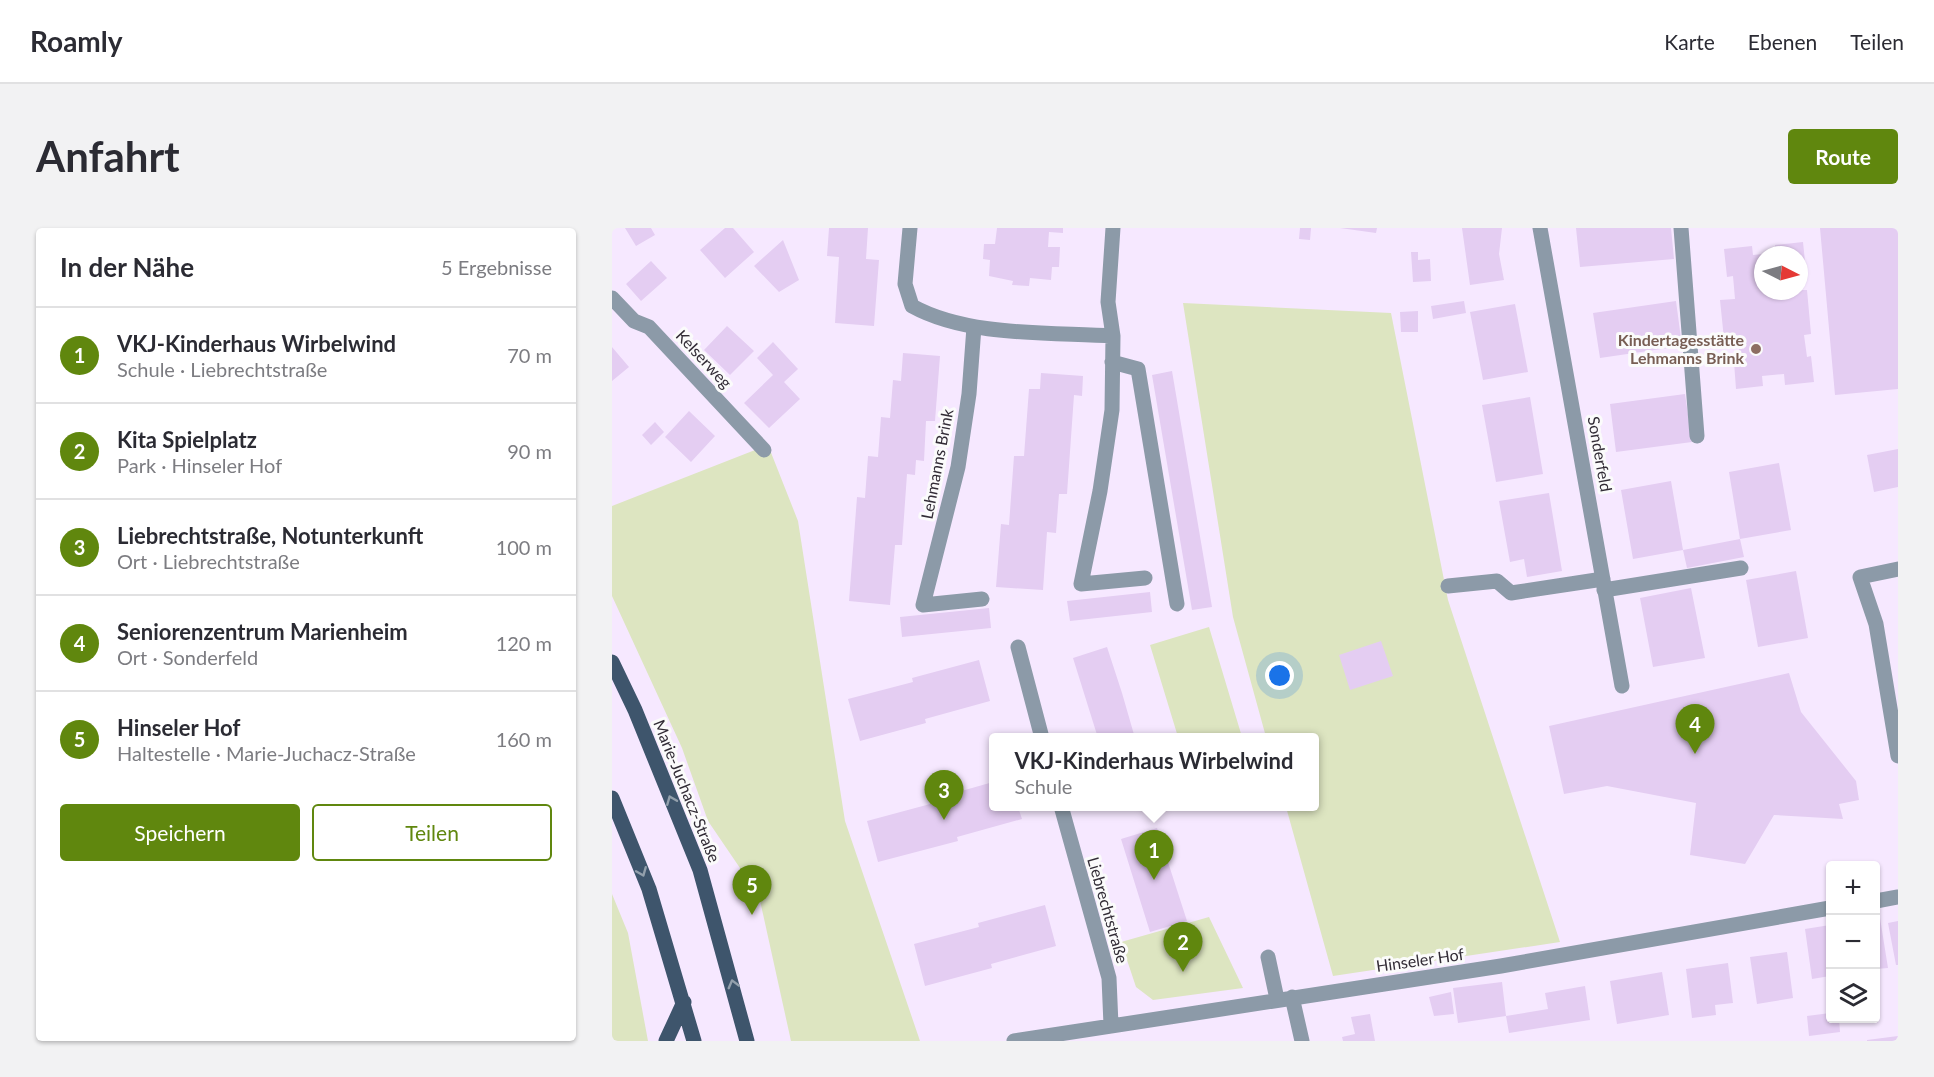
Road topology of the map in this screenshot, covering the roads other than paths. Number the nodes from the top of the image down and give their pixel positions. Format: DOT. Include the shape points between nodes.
graph roads {
  1 [pos="910,228"];
  2 [pos="1113,228"];
  3 [pos="1540,228"];
  4 [pos="1681,228"];
  5 [pos="612,298"];
  6 [pos="974,327"];
  7 [pos="1113,336"];
  8 [pos="1113,362"];
  9 [pos="1697,436"];
  10 [pos="764,450"];
  11 [pos="1741,568"];
  12 [pos="1898,569"];
  13 [pos="1145,578"];
  14 [pos="1603,584"];
  15 [pos="1448,586"];
  16 [pos="982,599"];
  17 [pos="1177,604"];
  18 [pos="1018,646"];
  19 [pos="612,662"];
  20 [pos="1622,686"];
  21 [pos="1041,733"];
  22 [pos="1898,756"];
  23 [pos="612,798"];
  24 [pos="1062,811"];
  25 [pos="1898,897"];
  26 [pos="1880,900"];
  27 [pos="1826,909"];
  28 [pos="1268,957"];
  29 [pos="1284,998"];
  30 [pos="684,1002"];
  31 [pos="1111,1025"];
  32 [pos="666,1041"];
  33 [pos="694,1041"];
  34 [pos="747,1041"];
  35 [pos="1014,1041"];
  36 [pos="1302,1041"];
  1 -- 6 [label="street" via="905,284 912,306 930,316"];
  2 -- 7 [label="street" via="1108,302"];
  3 -- 14 [label="street, Sonderfeld"];
  4 -- 9 [label="street"];
  5 -- 10 [label="street, Kelserweg" via="634,321 649,327"];
  6 -- 7 [label="street"];
  6 -- 16 [label="street, Lehmanns Brink" via="958,467 923,605"];
  7 -- 8 [label="street"];
  8 -- 13 [label="street" via="1112,410 1081,584"];
  8 -- 17 [label="street" via="1138,369"];
  11 -- 14 [label="street"];
  12 -- 22 [label="street" via="1860,576 1876,624"];
  14 -- 15 [label="street" via="1511,593 1497,581"];
  14 -- 20 [label="street, Sonderfeld"];
  18 -- 21 [label="street"];
  34 -- 19 [label="main road, Marie-Juchacz-Straße, one-way" via="700,870"];
  23 -- 30 [label="main road, one-way" via="649,889"];
  24 -- 31 [label="street, Liebrechtstraße" via="1109,978"];
  25 -- 26 [label="street"];
  27 -- 29 [label="street, Hinseler Hof" via="1501,966"];
  28 -- 29 [label="street"];
  29 -- 31 [label="street, Hinseler Hof"];
  29 -- 36 [label="street"];
  30 -- 32 [label="main road"];
  30 -- 33 [label="main road"];
  31 -- 35 [label="street, Hinseler Hof"];
}
